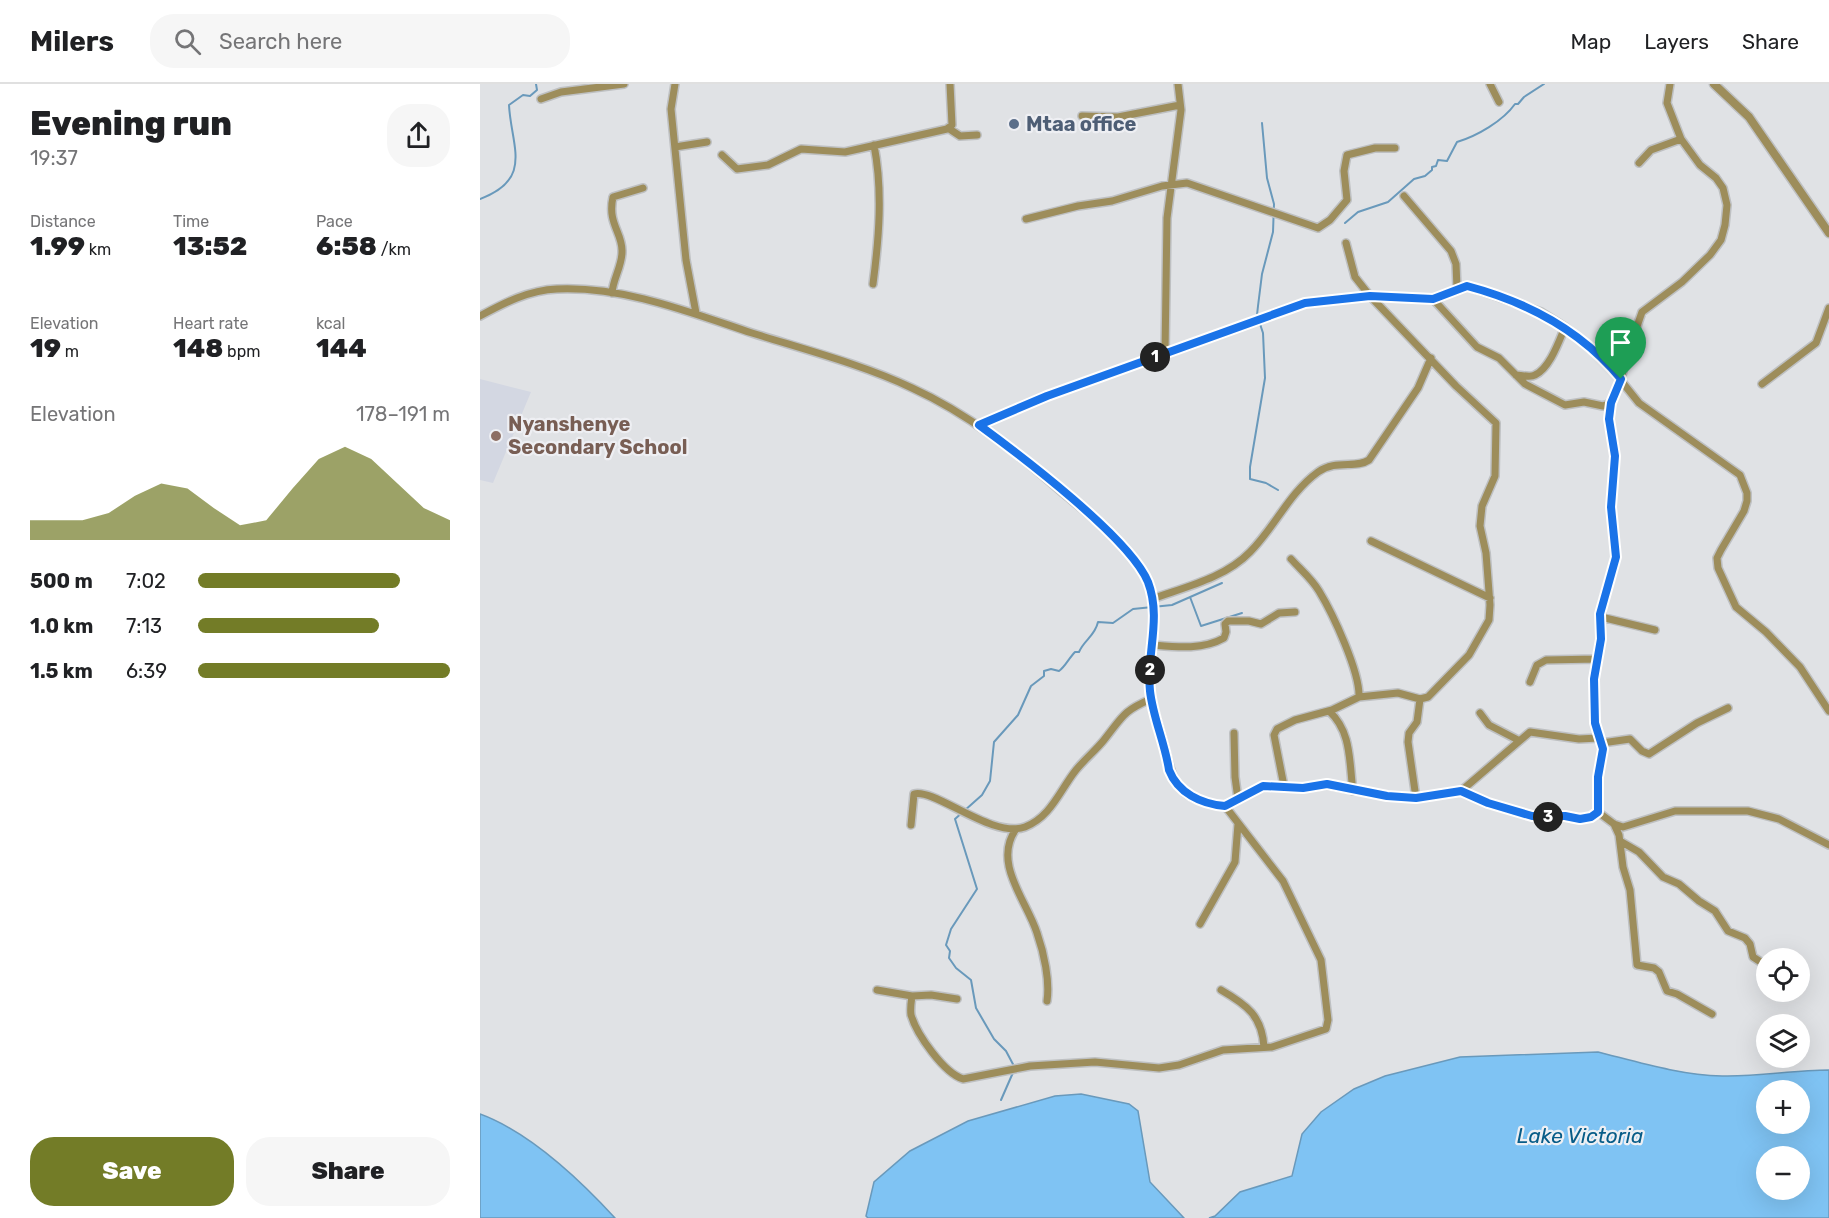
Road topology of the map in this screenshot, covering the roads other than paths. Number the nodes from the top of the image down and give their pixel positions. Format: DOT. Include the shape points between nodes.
graph roads {
  1 [pos="624,84"];
  2 [pos="675,84"];
  3 [pos="950,84"];
  4 [pos="1178,84"];
  5 [pos="1490,84"];
  6 [pos="1670,84"];
  7 [pos="1714,84"];
  8 [pos="541,99"];
  9 [pos="1499,102"];
  10 [pos="1180,105"];
  11 [pos="1082,116"];
  12 [pos="948,128"];
  13 [pos="977,135"];
  14 [pos="1681,139"];
  15 [pos="706,142"];
  16 [pos="874,145"];
  17 [pos="675,147"];
  18 [pos="1395,148"];
  19 [pos="722,155"];
  20 [pos="1639,163"];
  21 [pos="1170,185"];
  22 [pos="643,188"];
  23 [pos="1404,196"];
  24 [pos="1026,219"];
  25 [pos="1829,233"];
  26 [pos="1346,243"];
  27 [pos="873,284"];
  28 [pos="1457,288"];
  29 [pos="612,293"];
  30 [pos="1370,296"];
  31 [pos="1433,299"];
  32 [pos="1829,308"];
  33 [pos="696,313"];
  34 [pos="480,316"];
  35 [pos="1564,327"];
  36 [pos="1165,354"];
  37 [pos="1431,358"];
  38 [pos="1516,375"];
  39 [pos="1621,379"];
  40 [pos="1762,384"];
  41 [pos="1611,403"];
  42 [pos="979,425"];
  43 [pos="1371,542"];
  44 [pos="1291,559"];
  45 [pos="1490,598"];
  46 [pos="1152,599"];
  47 [pos="1295,612"];
  48 [pos="1600,617"];
  49 [pos="1655,630"];
  50 [pos="1153,645"];
  51 [pos="1597,658"];
  52 [pos="1530,682"];
  53 [pos="1359,698"];
  54 [pos="1151,699"];
  55 [pos="1419,699"];
  56 [pos="1728,708"];
  57 [pos="1329,711"];
  58 [pos="1829,711"];
  59 [pos="1480,712"];
  60 [pos="1234,733"];
  61 [pos="1518,740"];
  62 [pos="1601,740"];
  63 [pos="1284,786"];
  64 [pos="1353,791"];
  65 [pos="1461,791"];
  66 [pos="1416,798"];
  67 [pos="1238,799"];
  68 [pos="1225,806"];
  69 [pos="1598,812"];
  70 [pos="1238,824"];
  71 [pos="1614,824"];
  72 [pos="910,825"];
  73 [pos="1016,829"];
  74 [pos="1620,841"];
  75 [pos="1829,844"];
  76 [pos="1200,924"];
  77 [pos="1756,959"];
  78 [pos="877,990"];
  79 [pos="1221,990"];
  80 [pos="912,996"];
  81 [pos="957,999"];
  82 [pos="1047,1001"];
  83 [pos="1712,1014"];
  84 [pos="1264,1047"];
  1 -- 8 [label="street"];
  2 -- 17 [label="street" via="670,101"];
  3 -- 12 [label="street" via="952,125"];
  4 -- 10 [label="street"];
  5 -- 9 [label="street"];
  6 -- 14 [label="street" via="1667,103"];
  7 -- 25 [label="street" via="1749,117"];
  10 -- 11 [label="street" via="1118,117"];
  10 -- 21 [label="street"];
  12 -- 13 [label="street" via="960,136"];
  12 -- 16 [label="street"];
  14 -- 20 [label="street" via="1651,150"];
  14 -- 39 [label="street" via="1723,188 1727,205 1724,234 1710,255 1642,312"];
  15 -- 17 [label="street"];
  16 -- 19 [label="street" via="844,152 801,149 768,165 745,169 735,168"];
  16 -- 27 [label="street" via="880,187"];
  17 -- 33 [label="street" via="686,260"];
  18 -- 21 [label="street" via="1347,155 1347,200 1318,228 1199,186"];
  21 -- 24 [label="street"];
  21 -- 36 [label="street"];
  22 -- 29 [label="street" via="613,197 612,220 622,253"];
  23 -- 28 [label="street" via="1451,251"];
  26 -- 30 [label="street" via="1355,277"];
  28 -- 31 [label="street"];
  28 -- 35 [label="street" via="1467,286 1512,300"];
  29 -- 33 [label="street"];
  29 -- 34 [label="street" via="555,289 516,298"];
  30 -- 31 [label="street"];
  30 -- 36 [label="street" via="1305,303"];
  30 -- 37 [label="street"];
  31 -- 38 [label="street" via="1477,347 1499,358"];
  32 -- 40 [label="street" via="1816,343"];
  33 -- 42 [label="street" via="897,381"];
  35 -- 38 [label="street" via="1548,361 1538,372 1531,376"];
  35 -- 39 [label="street"];
  36 -- 42 [label="street"];
  37 -- 45 [label="street" via="1496,423 1495,476 1482,506 1480,526"];
  37 -- 46 [label="street" via="1418,388 1369,460 1363,464 1346,462 1318,472 1237,564"];
  38 -- 41 [label="street" via="1561,404"];
  39 -- 41 [label="street"];
  39 -- 58 [label="street" via="1639,403 1740,475 1747,501 1717,558 1718,568 1736,607 1800,667"];
  41 -- 48 [label="street" via="1609,419 1615,456 1611,507 1616,557"];
  42 -- 46 [label="street" via="1095,519 1121,545 1141,570"];
  43 -- 45 [label="street"];
  44 -- 53 [label="street" via="1313,582 1325,603 1354,672"];
  45 -- 55 [label="street" via="1489,620 1473,651 1435,692"];
  46 -- 50 [label="street"];
  47 -- 50 [label="street" via="1279,613 1261,624 1228,621 1224,638 1211,644"];
  48 -- 49 [label="street"];
  48 -- 51 [label="street"];
  50 -- 54 [label="street"];
  51 -- 52 [label="street" via="1546,660 1537,665"];
  51 -- 62 [label="street" via="1593,708"];
  53 -- 55 [label="street" via="1398,693"];
  53 -- 57 [label="street"];
  54 -- 68 [label="street" via="1172,779 1183,792"];
  54 -- 73 [label="street" via="1119,717 1050,809 1028,826"];
  55 -- 66 [label="street" via="1417,722 1408,742"];
  56 -- 62 [label="street" via="1649,754 1630,739"];
  57 -- 63 [label="street" via="1276,729"];
  57 -- 64 [label="street" via="1342,724 1347,737"];
  59 -- 61 [label="street" via="1490,725"];
  60 -- 67 [label="street"];
  61 -- 62 [label="street" via="1534,732"];
  61 -- 65 [label="street"];
  62 -- 69 [label="street"];
  63 -- 64 [label="street" via="1327,784"];
  63 -- 67 [label="street" via="1263,786"];
  64 -- 66 [label="street"];
  65 -- 66 [label="street"];
  65 -- 69 [label="street" via="1532,816 1580,819"];
  67 -- 68 [label="street"];
  68 -- 70 [label="street"];
  69 -- 71 [label="street"];
  70 -- 76 [label="street" via="1235,862"];
  70 -- 84 [label="street" via="1283,881 1321,960 1325,988 1326,1029 1293,1042"];
  71 -- 74 [label="street"];
  71 -- 75 [label="street" via="1631,826 1675,811 1748,811 1779,819"];
  72 -- 73 [label="street" via="914,794 923,793 980,819"];
  73 -- 82 [label="street" via="1010,846 1011,873 1038,935 1048,984"];
  74 -- 77 [label="street" via="1639,852 1663,877 1679,884 1714,911 1728,932 1745,938"];
  74 -- 83 [label="street" via="1630,890 1637,965 1657,970 1666,991"];
  78 -- 80 [label="street"];
  79 -- 84 [label="street" via="1258,1020"];
  80 -- 81 [label="street"];
  80 -- 84 [label="street" via="912,1017 938,1060 954,1076 963,1079 1016,1068 1095,1062 1159,1068 1223,1050"];
}
